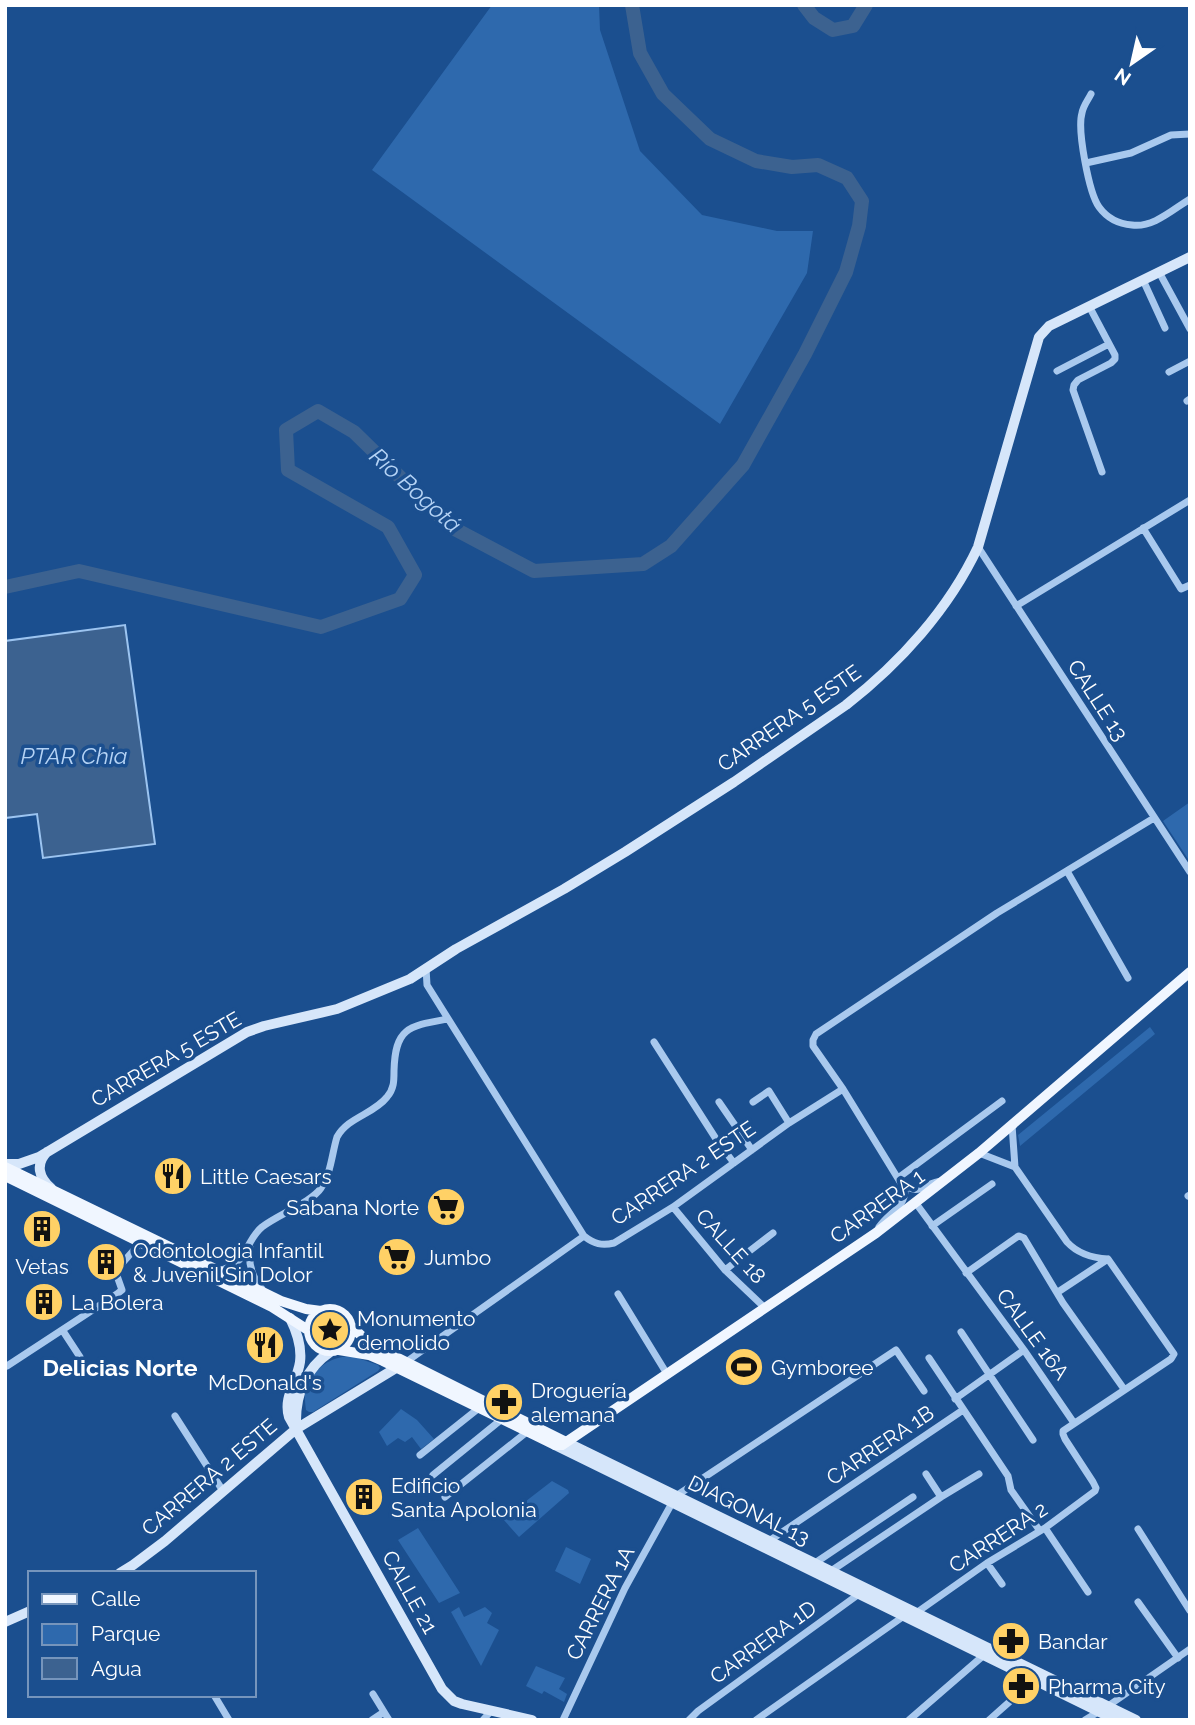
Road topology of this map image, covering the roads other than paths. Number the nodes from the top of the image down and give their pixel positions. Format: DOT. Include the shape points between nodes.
graph roads {
  1 [pos="1091,94"];
  2 [pos="1190,134"];
  3 [pos="1086,163"];
  4 [pos="1190,200"];
  5 [pos="1190,257"];
  6 [pos="1159,272"];
  7 [pos="1143,280"];
  8 [pos="1089,306"];
  9 [pos="1165,328"];
  10 [pos="1190,329"];
  11 [pos="1109,344"];
  12 [pos="1190,361"];
  13 [pos="1056,371"];
  14 [pos="1169,372"];
  15 [pos="1102,472"];
  16 [pos="1190,500"];
  17 [pos="1143,528"];
  18 [pos="978,547"];
  19 [pos="1190,584"];
  20 [pos="1016,606"];
  21 [pos="1154,818"];
  22 [pos="1067,871"];
  23 [pos="1190,872"];
  24 [pos="426,968"];
  25 [pos="1190,972"];
  26 [pos="1128,978"];
  27 [pos="410,979"];
  28 [pos="427,985"];
  29 [pos="448,1019"];
  30 [pos="654,1042"];
  31 [pos="843,1089"];
  32 [pos="1002,1101"];
  33 [pos="719,1102"];
  34 [pos="753,1102"];
  35 [pos="789,1123"];
  36 [pos="1012,1125"];
  37 [pos="752,1150"];
  38 [pos="48,1151"];
  39 [pos="979,1153"];
  40 [pos="734,1163"];
  41 [pos="5,1165"];
  42 [pos="1015,1167"];
  43 [pos="5,1176"];
  44 [pos="900,1180"];
  45 [pos="944,1181"];
  46 [pos="992,1184"];
  47 [pos="51,1188"];
  48 [pos="915,1202"];
  49 [pos="673,1207"];
  50 [pos="932,1226"];
  51 [pos="773,1233"];
  52 [pos="876,1233"];
  53 [pos="584,1236"];
  54 [pos="141,1242"];
  55 [pos="250,1244"];
  56 [pos="1108,1259"];
  57 [pos="725,1270"];
  58 [pos="218,1271"];
  59 [pos="966,1273"];
  60 [pos="1058,1292"];
  61 [pos="267,1294"];
  62 [pos="618,1294"];
  63 [pos="765,1308"];
  64 [pos="321,1311"];
  65 [pos="290,1318"];
  66 [pos="351,1326"];
  67 [pos="308,1330"];
  68 [pos="63,1331"];
  69 [pos="961,1332"];
  70 [pos="1024,1350"];
  71 [pos="335,1351"];
  72 [pos="80,1357"];
  73 [pos="929,1358"];
  74 [pos="401,1365"];
  75 [pos="7,1366"];
  76 [pos="667,1374"];
  77 [pos="989,1374"];
  78 [pos="1124,1389"];
  79 [pos="924,1391"];
  80 [pos="299,1397"];
  81 [pos="955,1399"];
  82 [pos="479,1408"];
  83 [pos="963,1410"];
  84 [pos="321,1414"];
  85 [pos="175,1416"];
  86 [pos="502,1419"];
  87 [pos="1074,1423"];
  88 [pos="296,1429"];
  89 [pos="528,1431"];
  90 [pos="1033,1440"];
  91 [pos="561,1444"];
  92 [pos="420,1455"];
  93 [pos="926,1474"];
  94 [pos="979,1474"];
  95 [pos="433,1475"];
  96 [pos="223,1491"];
  97 [pos="445,1497"];
  98 [pos="913,1497"];
  99 [pos="941,1497"];
  100 [pos="674,1499"];
  101 [pos="1138,1529"];
  102 [pos="1042,1530"];
  103 [pos="769,1541"];
  104 [pos="815,1563"];
  105 [pos="987,1563"];
  106 [pos="135,1569"];
  107 [pos="831,1571"];
  108 [pos="1002,1584"];
  109 [pos="1088,1592"];
  110 [pos="859,1594"];
  111 [pos="1138,1602"];
  112 [pos="1190,1611"];
  113 [pos="28,1612"];
  114 [pos="916,1613"];
  115 [pos="904,1616"];
  116 [pos="5,1622"];
  117 [pos="1190,1649"];
  118 [pos="984,1655"];
  119 [pos="1178,1658"];
  120 [pos="1034,1680"];
  121 [pos="373,1695"];
  122 [pos="215,1697"];
  123 [pos="1104,1709"];
  124 [pos="386,1716"];
  125 [pos="487,1716"];
  126 [pos="229,1720"];
  127 [pos="372,1720"];
  128 [pos="531,1720"];
  129 [pos="563,1720"];
  130 [pos="690,1720"];
  131 [pos="755,1720"];
  132 [pos="909,1720"];
  133 [pos="989,1720"];
  134 [pos="1085,1720"];
  135 [pos="1116,1720"];
  136 [pos="1136,1720"];
  1 -- 3 [label="street" via="1080,120"];
  2 -- 3 [label="street" via="1171,135 1131,153"];
  3 -- 4 [label="street" via="1095,201 1111,219 1122,223 1152,223"];
  5 -- 6 [label="street, CARRERA 5 ESTE"];
  6 -- 7 [label="street, CARRERA 5 ESTE"];
  6 -- 10 [label="street"];
  7 -- 8 [label="street, CARRERA 5 ESTE"];
  7 -- 9 [label="street"];
  8 -- 11 [label="street"];
  8 -- 18 [label="street, CARRERA 5 ESTE" via="1049,326 1039,337"];
  11 -- 13 [label="street"];
  11 -- 15 [label="street" via="1115,359 1078,380 1073,390"];
  12 -- 14 [label="street"];
  16 -- 17 [label="street"];
  17 -- 19 [label="street" via="1181,589"];
  17 -- 20 [label="street"];
  18 -- 20 [label="street, CALLE 13"];
  18 -- 24 [label="street, CARRERA 5 ESTE" via="931,622 881,676 846,705 625,852"];
  20 -- 21 [label="street, CALLE 13"];
  21 -- 22 [label="street"];
  21 -- 23 [label="street, CALLE 13"];
  22 -- 26 [label="street"];
  22 -- 31 [label="street" via="816,1034 813,1046"];
  24 -- 27 [label="street, CARRERA 5 ESTE"];
  24 -- 28 [label="street"];
  25 -- 36 [label="main road, CARRERA 1"];
  27 -- 28 [label="street"];
  27 -- 38 [label="street, CARRERA 5 ESTE" via="337,1009 247,1032"];
  28 -- 29 [label="street"];
  29 -- 53 [label="street"];
  29 -- 55 [label="street" via="417,1026 403,1035 396,1045 393,1089 385,1100 340,1131 321,1188 262,1227"];
  30 -- 40 [label="street"];
  31 -- 35 [label="street, CARRERA 2 ESTE"];
  31 -- 44 [label="street"];
  32 -- 44 [label="street"];
  33 -- 37 [label="street"];
  34 -- 35 [label="street" via="769,1091"];
  35 -- 37 [label="street, CARRERA 2 ESTE"];
  36 -- 39 [label="main road, CARRERA 1"];
  36 -- 42 [label="street"];
  37 -- 40 [label="street, CARRERA 2 ESTE"];
  38 -- 41 [label="street, CARRERA 5 ESTE" via="29,1161"];
  38 -- 47 [label="street" via="42,1157 40,1174"];
  39 -- 42 [label="street"];
  39 -- 45 [label="main road, CARRERA 1"];
  40 -- 49 [label="street, CARRERA 2 ESTE"];
  41 -- 47 [label="main road"];
  42 -- 56 [label="street" via="1073,1248"];
  43 -- 54 [label="main road"];
  44 -- 45 [label="street" via="917,1190"];
  44 -- 52 [label="street" via="904,1202"];
  45 -- 48 [label="main road, CARRERA 1"];
  46 -- 50 [label="street"];
  47 -- 58 [label="main road"];
  48 -- 50 [label="street, CALLE 16A"];
  48 -- 52 [label="main road, CARRERA 1"];
  49 -- 53 [label="street, CARRERA 2 ESTE" via="614,1243 596,1244"];
  49 -- 57 [label="street, CALLE 18"];
  50 -- 59 [label="street, CALLE 16A"];
  51 -- 57 [label="street"];
  52 -- 63 [label="main road, CARRERA 1"];
  53 -- 74 [label="street, CARRERA 2 ESTE"];
  54 -- 65 [label="main road"];
  54 -- 68 [label="street" via="116,1273 122,1290"];
  55 -- 58 [label="street" via="239,1261"];
  55 -- 61 [label="street" via="252,1274"];
  56 -- 60 [label="street"];
  56 -- 78 [label="street" via="1174,1354"];
  57 -- 63 [label="street, CALLE 18"];
  58 -- 61 [label="main road"];
  59 -- 60 [label="street" via="1022,1236"];
  59 -- 70 [label="street, CALLE 16A"];
  60 -- 78 [label="street"];
  61 -- 64 [label="main road"];
  62 -- 76 [label="street"];
  63 -- 76 [label="main road, CARRERA 1"];
  64 -- 66 [label="main road" via="339,1311"];
  64 -- 67 [label="main road"];
  65 -- 67 [label="main road"];
  65 -- 88 [label="street, CALLE 21" via="300,1350 286,1403"];
  66 -- 71 [label="main road" via="349,1340"];
  66 -- 74 [label="main road, DIAGONAL 13"];
  67 -- 71 [label="main road" via="314,1346"];
  68 -- 72 [label="street"];
  68 -- 75 [label="street"];
  69 -- 77 [label="street"];
  70 -- 77 [label="street, CARRERA 1B"];
  70 -- 87 [label="street, CALLE 16A"];
  71 -- 74 [label="main road, DIAGONAL 13"];
  71 -- 80 [label="street" via="313,1366"];
  73 -- 81 [label="street"];
  74 -- 82 [label="main road, DIAGONAL 13"];
  74 -- 84 [label="street, CARRERA 2 ESTE"];
  74 -- 91 [label="main road, DIAGONAL 13"];
  76 -- 91 [label="main road, CARRERA 1"];
  77 -- 81 [label="street, CARRERA 1B"];
  77 -- 90 [label="street"];
  78 -- 87 [label="street"];
  79 -- 100 [label="street, CARRERA 1A" via="896,1350"];
  80 -- 84 [label="street" via="306,1412"];
  80 -- 88 [label="street"];
  81 -- 83 [label="street, CARRERA 1B"];
  82 -- 86 [label="main road, DIAGONAL 13"];
  82 -- 92 [label="street"];
  83 -- 102 [label="street" via="1008,1476 1011,1490"];
  83 -- 103 [label="street, CARRERA 1B"];
  84 -- 88 [label="street, CARRERA 2 ESTE"];
  85 -- 96 [label="street"];
  86 -- 89 [label="main road, DIAGONAL 13"];
  86 -- 95 [label="street"];
  87 -- 102 [label="street, CARRERA 2" via="1063,1434 1096,1488"];
  88 -- 96 [label="street, CARRERA 2 ESTE"];
  88 -- 125 [label="street, CALLE 21" via="442,1689"];
  89 -- 91 [label="main road, DIAGONAL 13"];
  89 -- 97 [label="street"];
  91 -- 100 [label="street, DIAGONAL 13"];
  93 -- 99 [label="street"];
  94 -- 99 [label="street"];
  96 -- 106 [label="street, CARRERA 2 ESTE"];
  98 -- 104 [label="street"];
  99 -- 107 [label="street"];
  100 -- 103 [label="street, DIAGONAL 13"];
  100 -- 110 [label="street, DIAGONAL 13"];
  100 -- 129 [label="street, CARRERA 1A" via="625,1588"];
  101 -- 112 [label="street"];
  102 -- 105 [label="street, CARRERA 2"];
  102 -- 109 [label="street"];
  103 -- 104 [label="street, DIAGONAL 13"];
  104 -- 107 [label="street, DIAGONAL 13"];
  105 -- 108 [label="street"];
  105 -- 114 [label="street, CARRERA 2"];
  107 -- 114 [label="street, DIAGONAL 13"];
  110 -- 115 [label="street, DIAGONAL 13"];
  110 -- 130 [label="street, CARRERA 1D"];
  111 -- 119 [label="street"];
  113 -- 116 [label="street"];
  114 -- 123 [label="street, DIAGONAL 13"];
  115 -- 118 [label="street, DIAGONAL 13"];
  115 -- 131 [label="street"];
  117 -- 119 [label="street"];
  118 -- 120 [label="street, DIAGONAL 13"];
  118 -- 132 [label="street"];
  119 -- 123 [label="street"];
  120 -- 123 [label="street, DIAGONAL 13"];
  120 -- 133 [label="street"];
  121 -- 124 [label="street"];
  122 -- 126 [label="street"];
  123 -- 134 [label="street"];
  123 -- 135 [label="street, DIAGONAL 13"];
  123 -- 136 [label="street, DIAGONAL 13"];
  124 -- 127 [label="street"];
  125 -- 128 [label="street, CALLE 21"];
}
